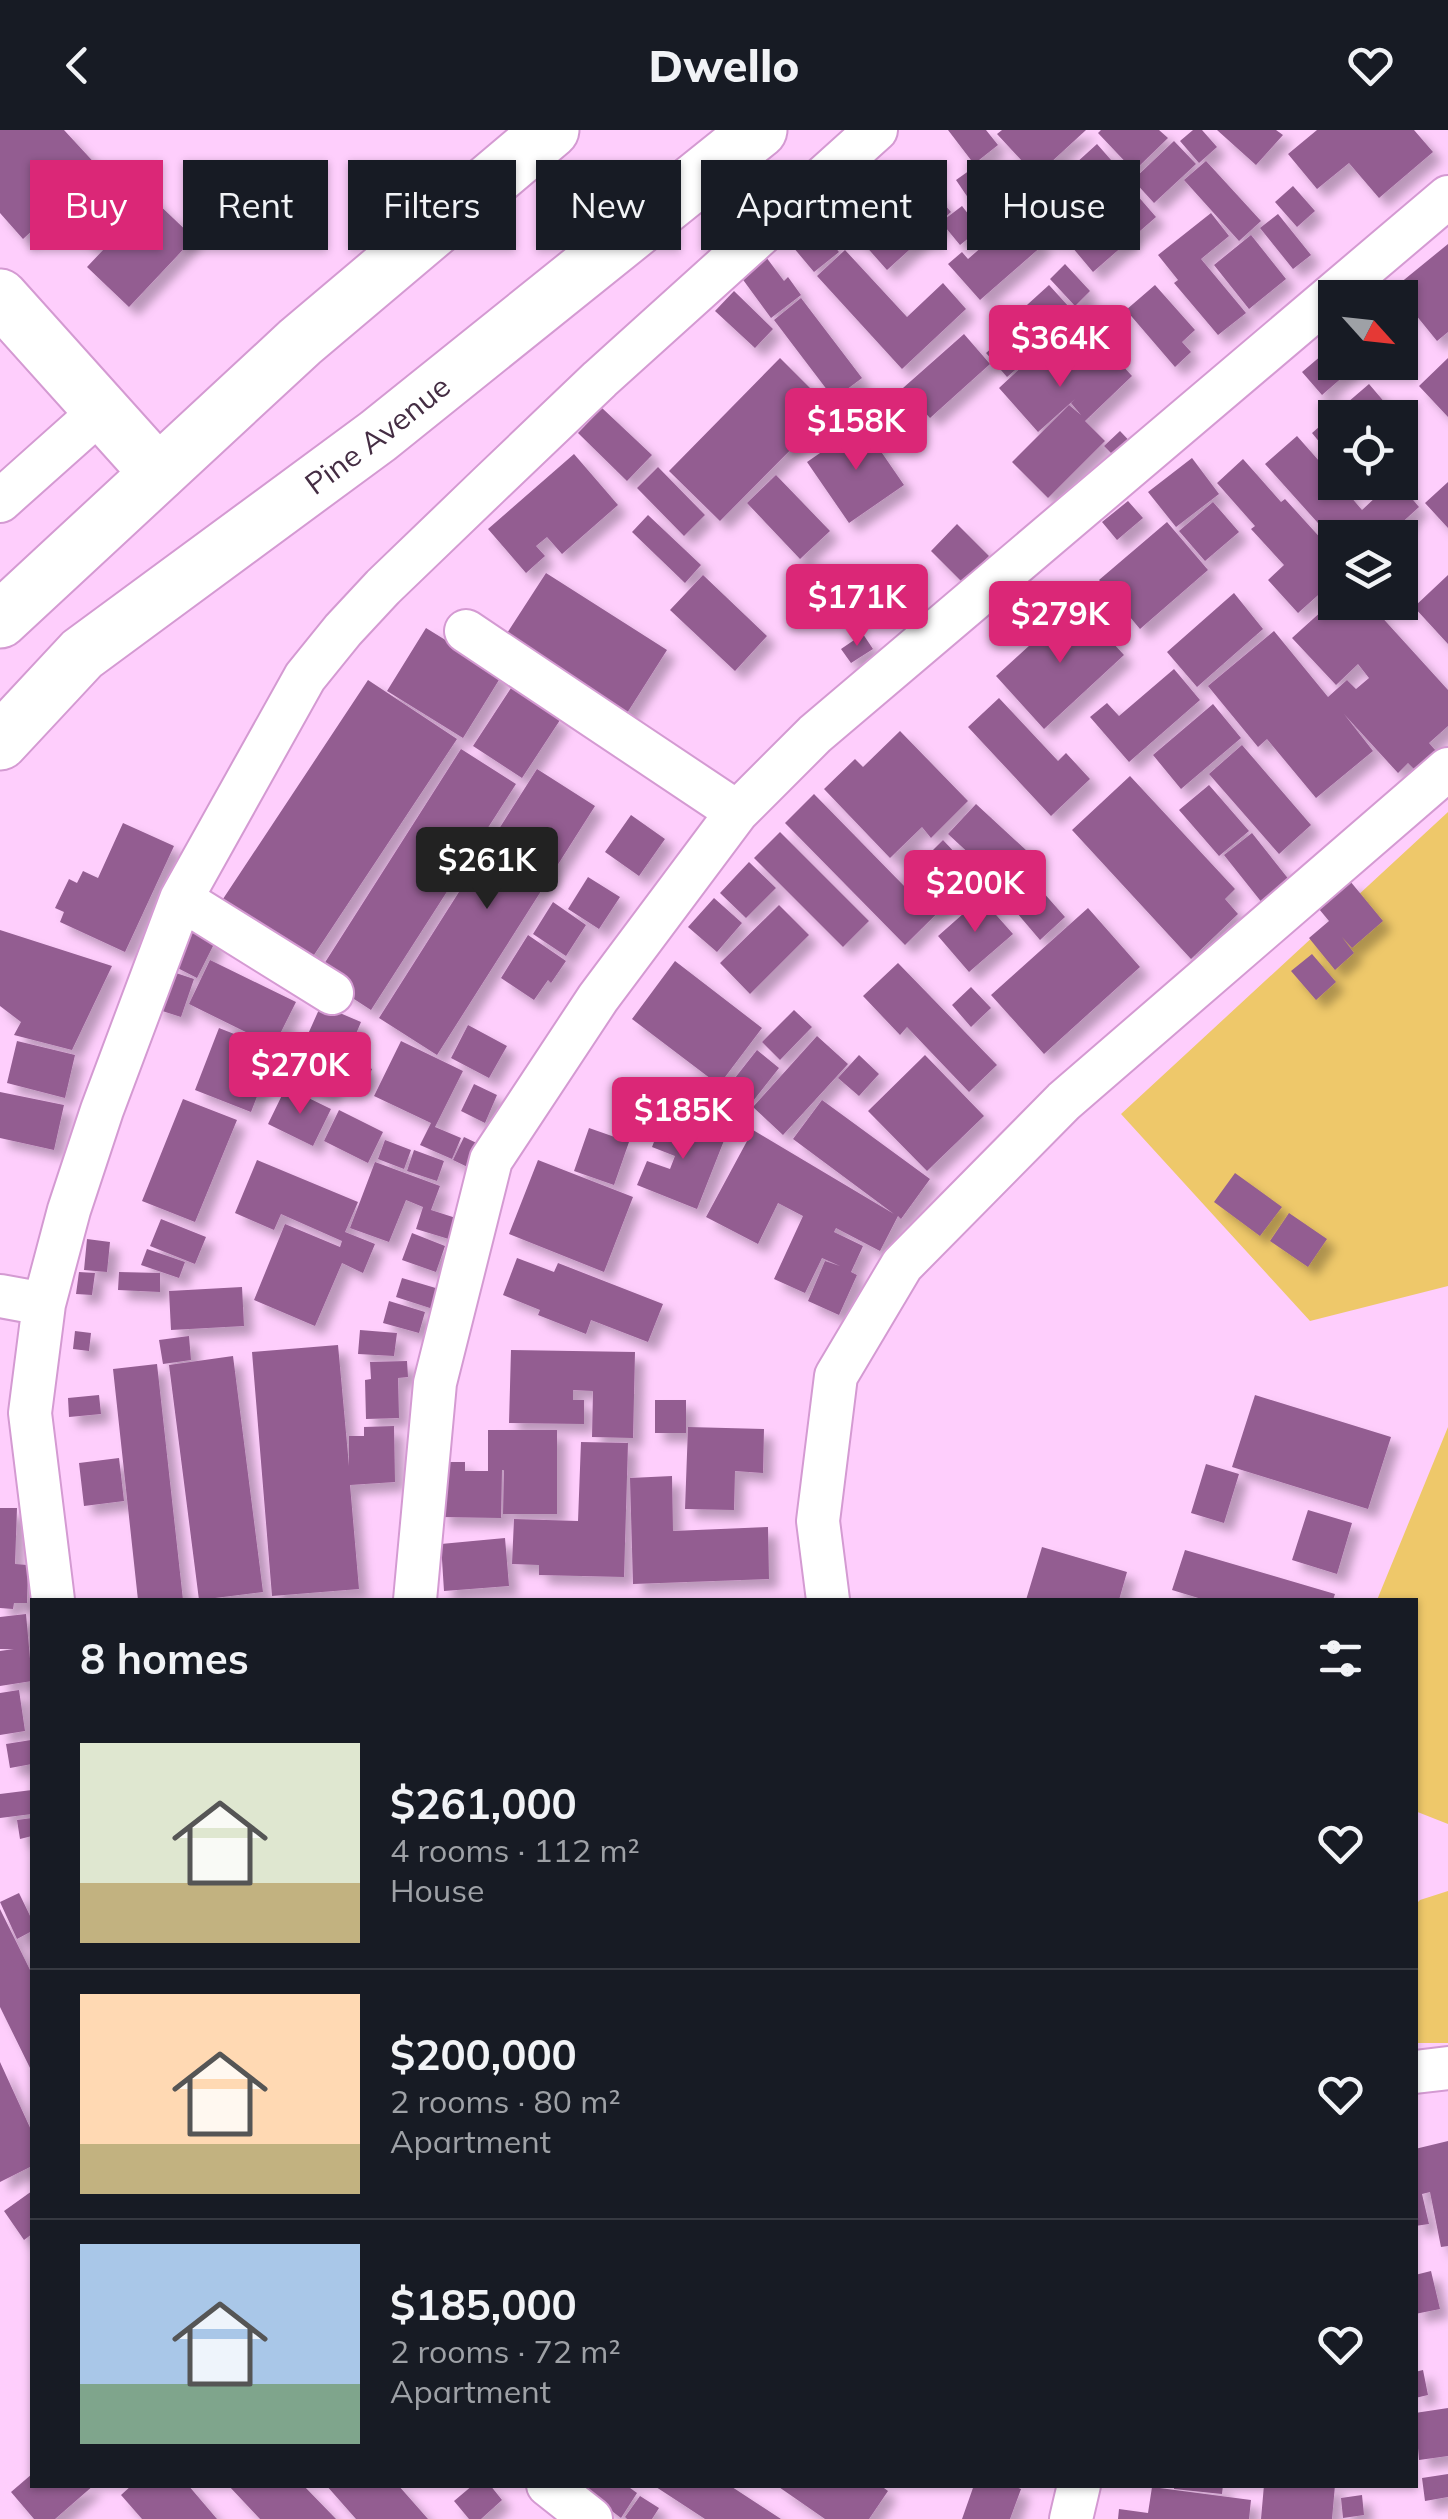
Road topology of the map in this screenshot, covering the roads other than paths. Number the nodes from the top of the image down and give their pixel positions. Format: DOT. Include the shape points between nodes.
graph roads {
  1 [pos="551,130"];
  2 [pos="759,130"];
  3 [pos="876,130"];
  4 [pos="1448,196"];
  5 [pos="0,297"];
  6 [pos="102,410"];
  7 [pos="158,473"];
  8 [pos="0,501"];
  9 [pos="0,620"];
  10 [pos="466,631"];
  11 [pos="0,742"];
  12 [pos="1448,769"];
  13 [pos="737,812"];
  14 [pos="180,899"];
  15 [pos="332,993"];
  16 [pos="0,1296"];
  17 [pos="44,1304"];
  18 [pos="53,1598"];
  19 [pos="415,1598"];
  20 [pos="828,1598"];
  21 [pos="1448,2068"];
  22 [pos="1418,2072"];
  23 [pos="552,2488"];
  24 [pos="1077,2488"];
  25 [pos="592,2519"];
  26 [pos="1071,2519"];
  1 -- 7 [label="main road" via="300,342"];
  2 -- 11 [label="main road, Pine Avenue" via="378,436 82,654"];
  3 -- 14 [label="street" via="600,379 343,630 305,676"];
  4 -- 13 [label="street" via="830,722"];
  5 -- 6 [label="main road"];
  6 -- 7 [label="main road"];
  6 -- 8 [label="street"];
  7 -- 9 [label="main road"];
  10 -- 13 [label="street"];
  12 -- 20 [label="street" via="1064,1102 902,1265 836,1376 818,1520"];
  13 -- 19 [label="street" via="598,998 491,1160 435,1383"];
  14 -- 15 [label="street"];
  14 -- 17 [label="street" via="102,1110"];
  16 -- 17 [label="street"];
  17 -- 18 [label="street" via="30,1413"];
  21 -- 22 [label="street"];
  23 -- 25 [label="street"];
  24 -- 26 [label="street"];
}
